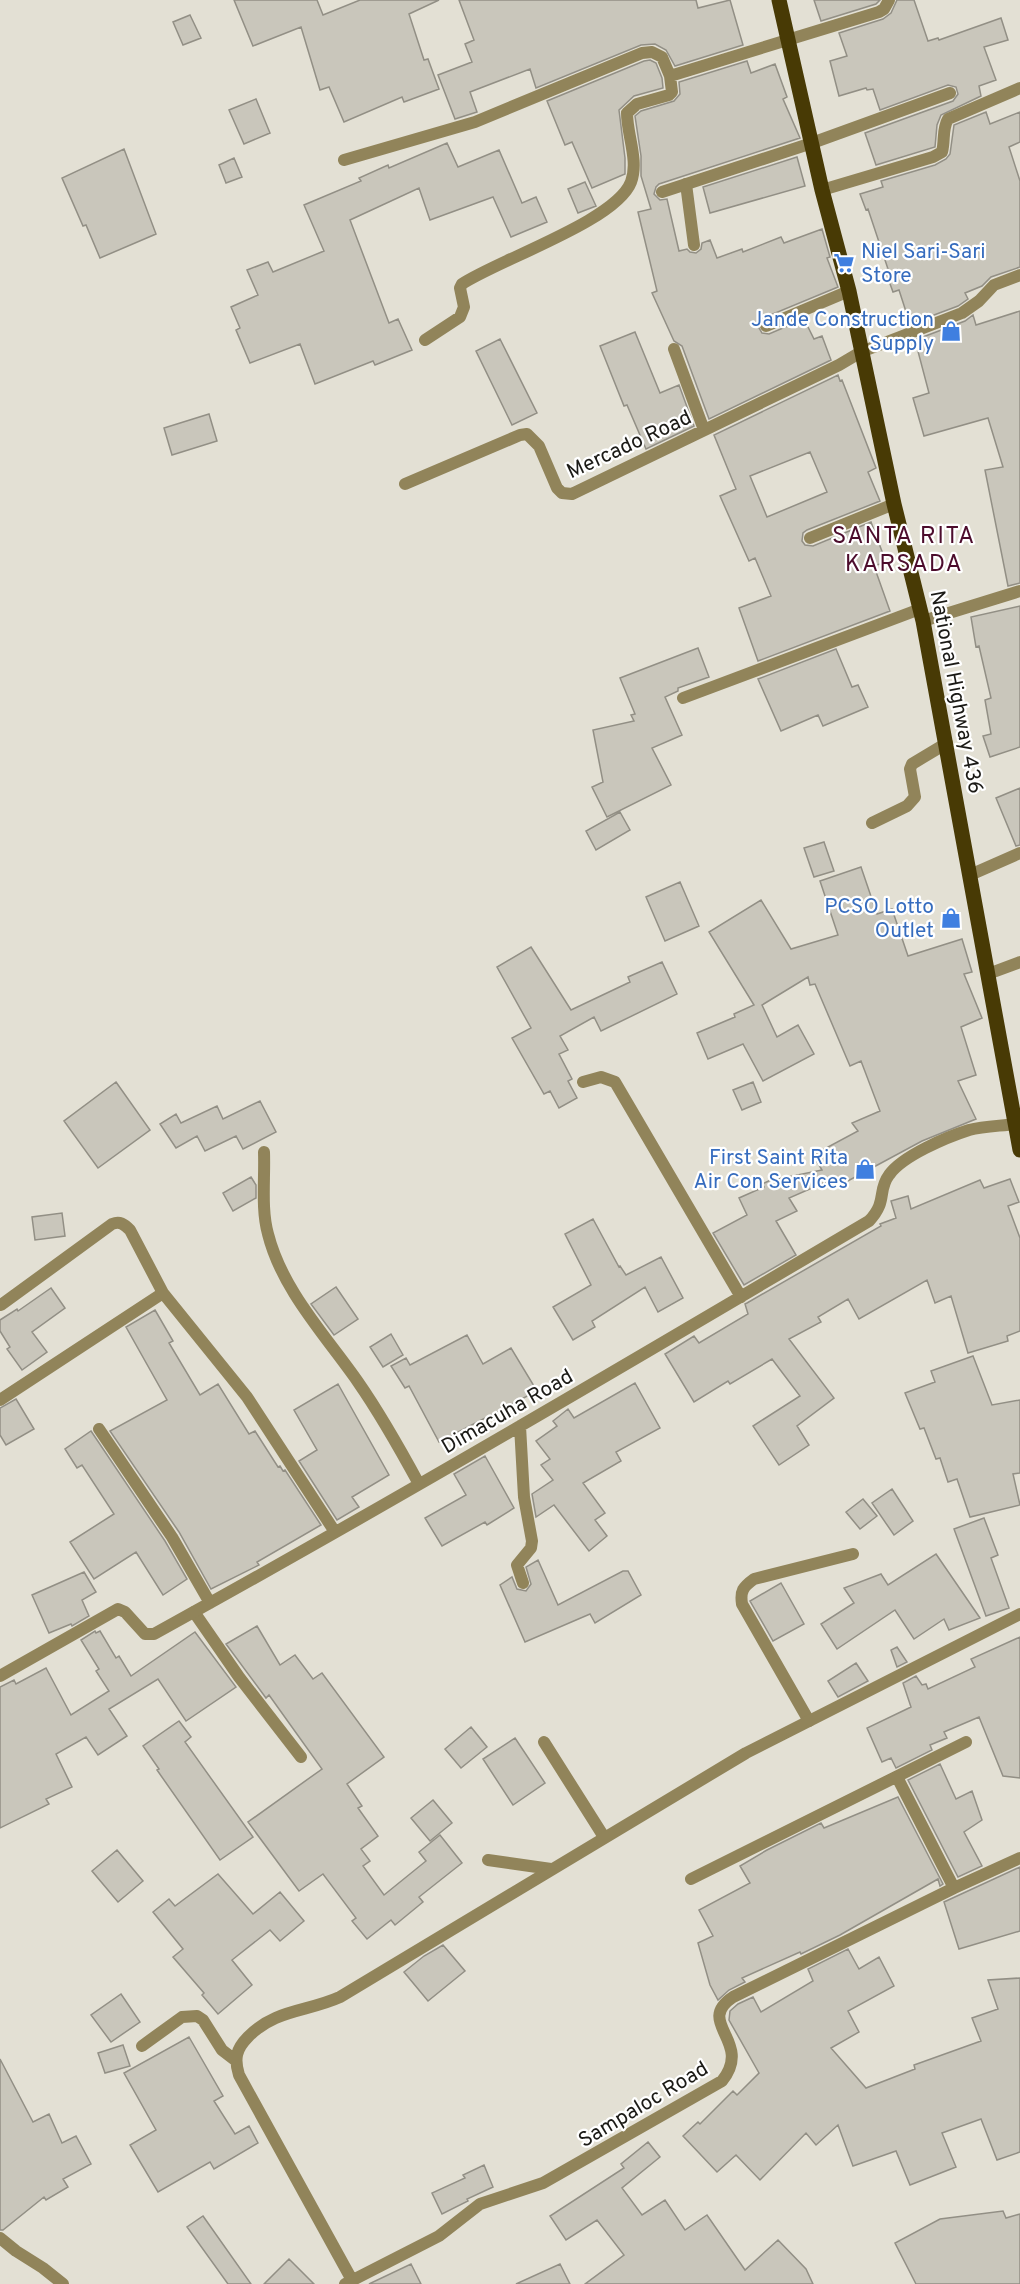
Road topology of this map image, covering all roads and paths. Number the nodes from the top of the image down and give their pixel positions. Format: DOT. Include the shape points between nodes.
graph roads {
  1 [pos="779,0"];
  2 [pos="889,0"];
  3 [pos="788,40"];
  4 [pos="670,76"];
  5 [pos="1020,87"];
  6 [pos="950,93"];
  7 [pos="812,143"];
  8 [pos="344,160"];
  9 [pos="686,184"];
  10 [pos="822,190"];
  11 [pos="662,192"];
  12 [pos="694,245"];
  13 [pos="1020,275"];
  14 [pos="849,291"];
  15 [pos="766,326"];
  16 [pos="425,340"];
  17 [pos="674,349"];
  18 [pos="861,352"];
  19 [pos="704,430"];
  20 [pos="405,484"];
  21 [pos="894,504"];
  22 [pos="810,538"];
  23 [pos="1020,591"];
  24 [pos="921,615"];
  25 [pos="683,698"];
  26 [pos="947,743"];
  27 [pos="872,823"];
  28 [pos="1020,853"];
  29 [pos="970,876"];
  30 [pos="1020,962"];
  31 [pos="988,974"];
  32 [pos="583,1082"];
  33 [pos="1015,1124"];
  34 [pos="1020,1150"];
  35 [pos="264,1152"];
  36 [pos="163,1293"];
  37 [pos="741,1297"];
  38 [pos="2,1305"];
  39 [pos="0,1400"];
  40 [pos="520,1426"];
  41 [pos="99,1429"];
  42 [pos="418,1484"];
  43 [pos="336,1532"];
  44 [pos="853,1554"];
  45 [pos="524,1583"];
  46 [pos="210,1603"];
  47 [pos="194,1612"];
  48 [pos="1020,1614"];
  49 [pos="0,1676"];
  50 [pos="809,1721"];
  51 [pos="544,1742"];
  52 [pos="966,1743"];
  53 [pos="301,1757"];
  54 [pos="897,1777"];
  55 [pos="604,1838"];
  56 [pos="1020,1858"];
  57 [pos="488,1860"];
  58 [pos="551,1869"];
  59 [pos="691,1879"];
  60 [pos="954,1888"];
  61 [pos="142,2046"];
  62 [pos="236,2060"];
  63 [pos="0,2238"];
  64 [pos="347,2283"];
  65 [pos="63,2284"];
  1 -- 3 [label="main road, National Highway 436"];
  2 -- 3 [label="street" via="879,12"];
  3 -- 4 [label="street"];
  3 -- 7 [label="main road, National Highway 436"];
  4 -- 8 [label="street" via="662,57 642,53 475,122"];
  4 -- 16 [label="street" via="669,95 637,104 627,113 633,167 631,182 616,203 465,282 460,288 464,307 460,317"];
  5 -- 10 [label="street" via="948,119 942,152 933,157"];
  6 -- 7 [label="street"];
  7 -- 9 [label="street"];
  7 -- 10 [label="main road, National Highway 436"];
  9 -- 11 [label="street"];
  9 -- 12 [label="street"];
  10 -- 14 [label="main road, National Highway 436"];
  13 -- 18 [label="street, Mercado Road" via="994,285 962,313"];
  14 -- 15 [label="street"];
  14 -- 18 [label="main road, National Highway 436"];
  17 -- 19 [label="street"];
  18 -- 19 [label="street, Mercado Road"];
  18 -- 21 [label="main road, National Highway 436"];
  19 -- 20 [label="street, Mercado Road" via="572,494 557,488 538,446 527,434"];
  21 -- 22 [label="street"];
  21 -- 24 [label="main road, National Highway 436"];
  23 -- 24 [label="street"];
  24 -- 25 [label="street"];
  24 -- 26 [label="main road, National Highway 436"];
  26 -- 27 [label="street" via="912,764 916,793 912,802"];
  26 -- 29 [label="main road, National Highway 436"];
  28 -- 29 [label="street"];
  29 -- 31 [label="main road, National Highway 436"];
  30 -- 31 [label="street"];
  31 -- 33 [label="main road, National Highway 436"];
  32 -- 37 [label="street" via="601,1077 615,1082"];
  33 -- 34 [label="main road, National Highway 436"];
  33 -- 37 [label="street, Dimacuha Road" via="970,1130 906,1160 889,1175 879,1209 869,1221"];
  35 -- 42 [label="street" via="267,1233 276,1259 375,1408"];
  36 -- 38 [label="street" via="130,1230 117,1222"];
  36 -- 39 [label="street"];
  36 -- 43 [label="street" via="247,1397"];
  37 -- 40 [label="street, Dimacuha Road"];
  40 -- 42 [label="street, Dimacuha Road"];
  40 -- 45 [label="street" via="524,1497 532,1541 517,1565"];
  41 -- 46 [label="street" via="172,1537"];
  42 -- 43 [label="street, Dimacuha Road"];
  43 -- 46 [label="street, Dimacuha Road"];
  44 -- 50 [label="street" via="754,1579 741,1594 742,1605"];
  46 -- 47 [label="street, Dimacuha Road"];
  47 -- 49 [label="street, Dimacuha Road" via="149,1635 118,1609"];
  47 -- 53 [label="street"];
  48 -- 50 [label="street"];
  50 -- 55 [label="street" via="746,1753"];
  51 -- 55 [label="street"];
  52 -- 54 [label="street"];
  54 -- 59 [label="street"];
  54 -- 60 [label="street"];
  55 -- 58 [label="street"];
  56 -- 60 [label="street, Sampaloc Road"];
  57 -- 58 [label="street"];
  58 -- 62 [label="street" via="340,1998 271,2019 243,2042"];
  60 -- 64 [label="street, Sampaloc Road" via="724,2003 718,2017 733,2059 722,2081 543,2183 480,2204 439,2236"];
  61 -- 62 [label="street" via="182,2017 197,2016 222,2050"];
  62 -- 64 [label="street" via="239,2075"];
  63 -- 65 [label="street"];
}
